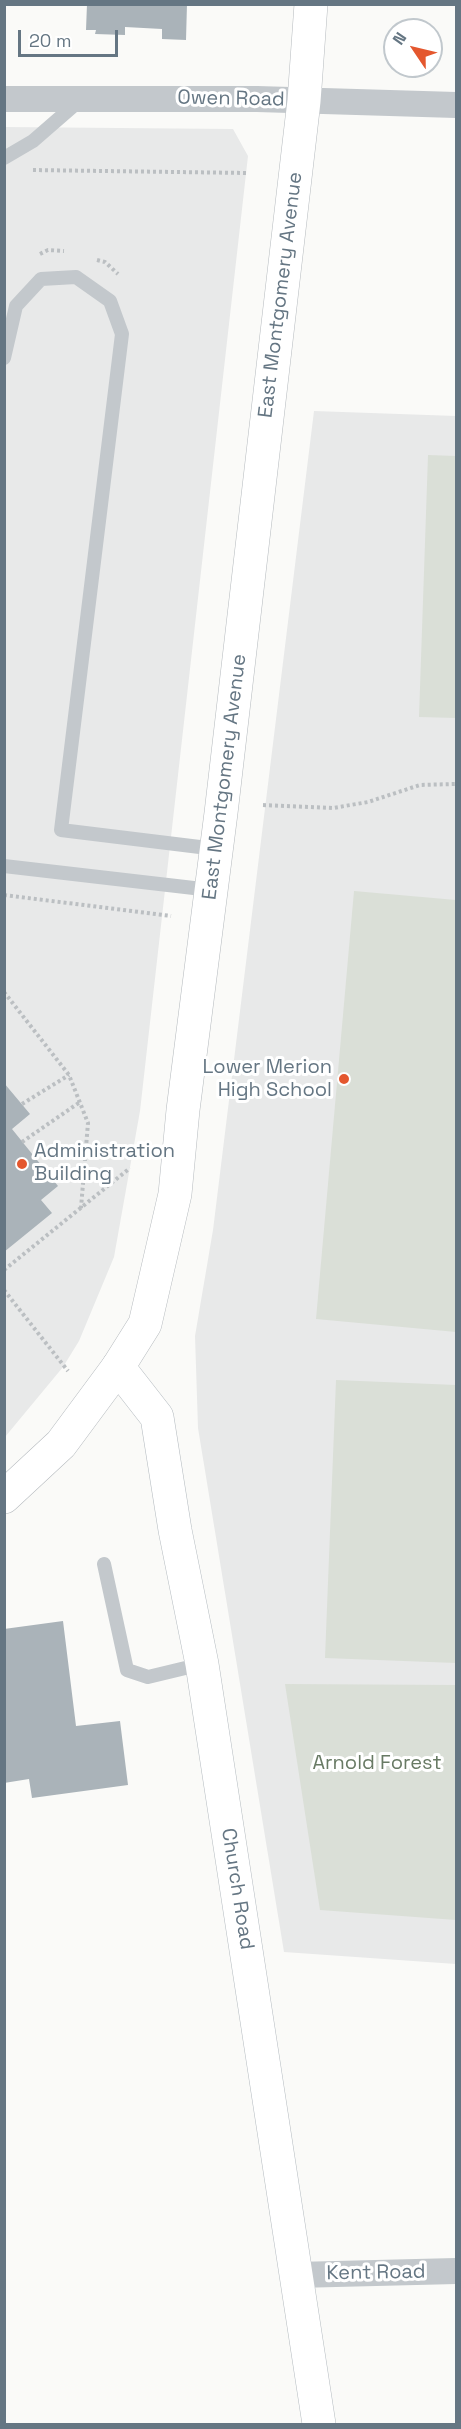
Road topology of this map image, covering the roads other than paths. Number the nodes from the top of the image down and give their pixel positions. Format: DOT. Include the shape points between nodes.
graph roads {
  1 [pos="311,4"];
  2 [pos="4,99"];
  3 [pos="81,99"];
  4 [pos="304,100"];
  5 [pos="456,105"];
  6 [pos="4,158"];
  7 [pos="4,358"];
  8 [pos="216,849"];
  9 [pos="4,866"];
  10 [pos="211,890"];
  11 [pos="118,1367"];
  12 [pos="4,1497"];
  13 [pos="104,1564"];
  14 [pos="202,1664"];
  15 [pos="456,2271"];
  16 [pos="296,2275"];
  17 [pos="319,2424"];
  1 -- 4 [label="main road, East Montgomery Avenue"];
  2 -- 3 [label="street, Owen Road"];
  3 -- 4 [label="street, Owen Road"];
  3 -- 6 [label="lane" via="33,141"];
  4 -- 5 [label="street, Owen Road"];
  4 -- 8 [label="main road, East Montgomery Avenue"];
  7 -- 8 [label="lane" via="16,306 41,279 76,277 110,301 122,334 61,830"];
  8 -- 10 [label="main road, East Montgomery Avenue"];
  9 -- 10 [label="lane"];
  10 -- 11 [label="main road, East Montgomery Avenue" via="175,1194 145,1324"];
  11 -- 12 [label="main road, East Montgomery Avenue" via="61,1444"];
  11 -- 14 [label="main road, Church Road" via="157,1417"];
  13 -- 14 [label="lane" via="127,1670 148,1677"];
  14 -- 16 [label="main road, Church Road"];
  15 -- 16 [label="street, Kent Road"];
  16 -- 17 [label="main road, Church Road"];
}
